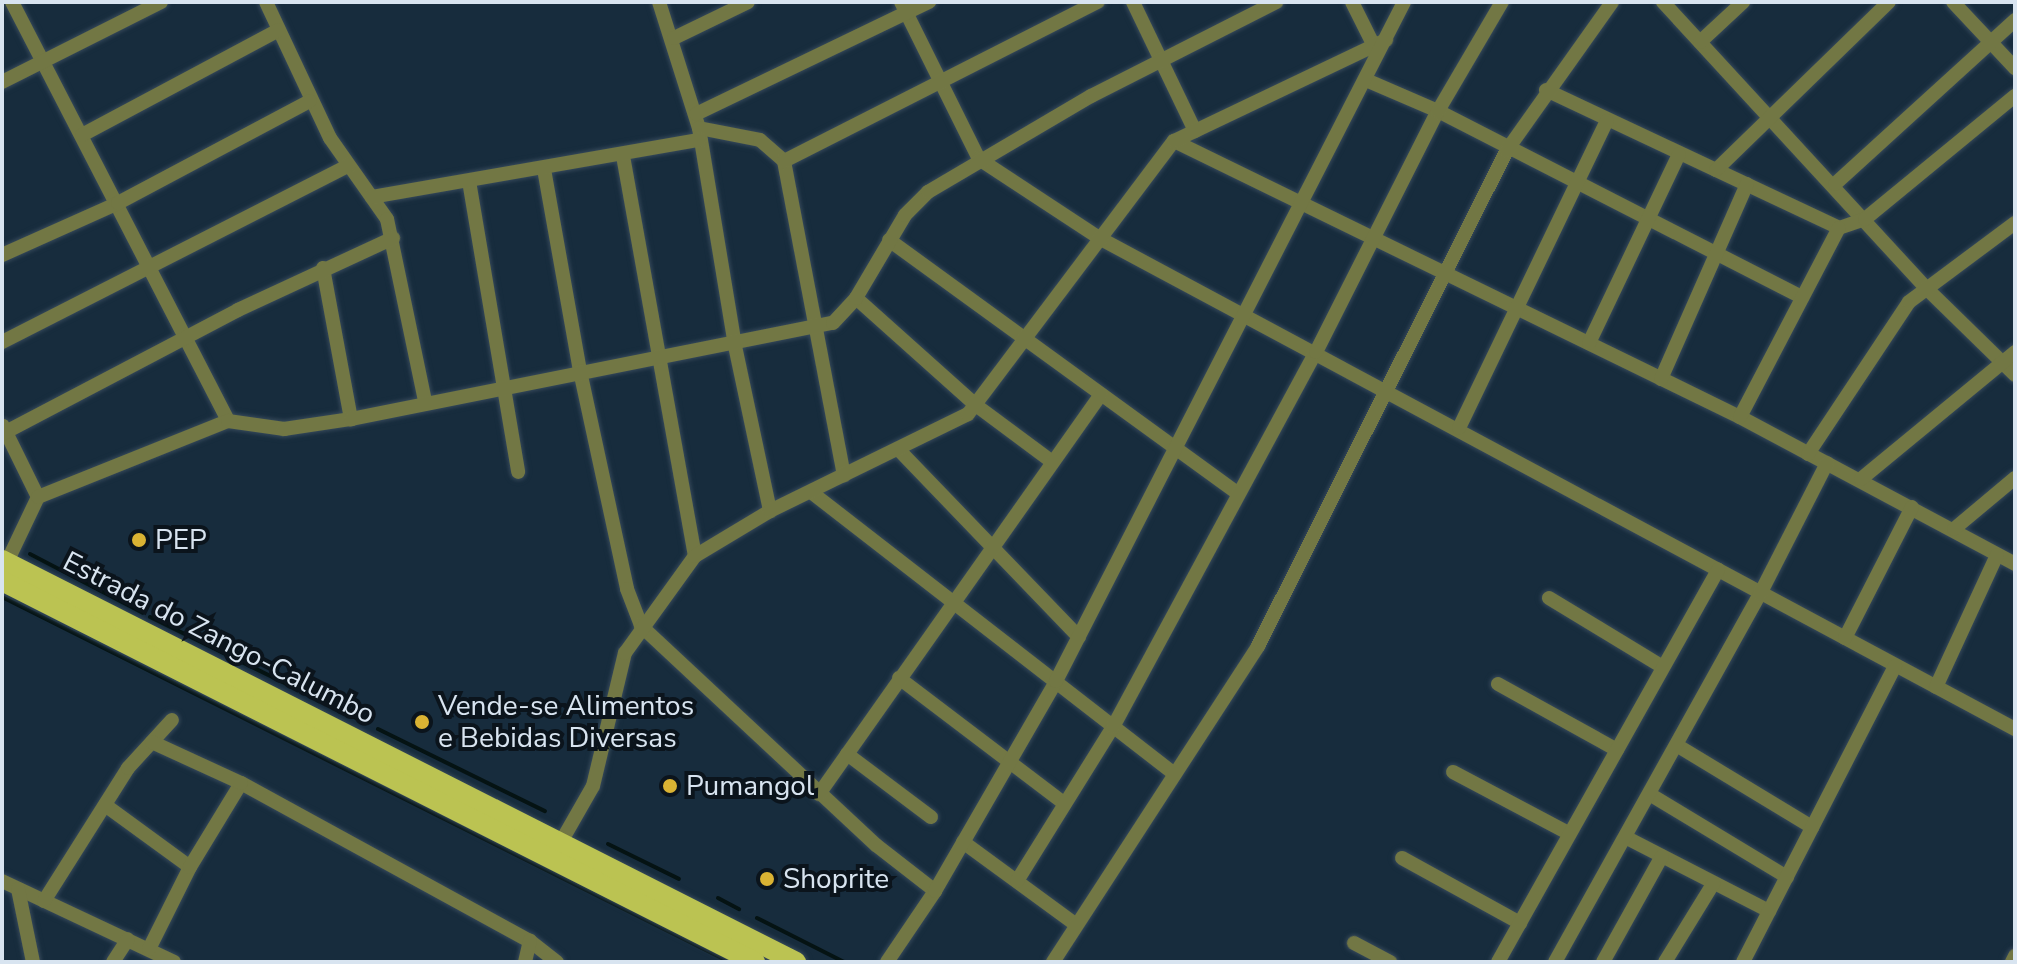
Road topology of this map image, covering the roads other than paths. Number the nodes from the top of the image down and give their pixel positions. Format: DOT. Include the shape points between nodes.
graph roads {
  1 [pos="12,2"];
  2 [pos="161,2"];
  3 [pos="266,2"];
  4 [pos="659,2"];
  5 [pos="748,2"];
  6 [pos="929,2"];
  7 [pos="1098,2"];
  8 [pos="1133,2"];
  9 [pos="1276,2"];
  10 [pos="1352,2"];
  11 [pos="1404,2"];
  12 [pos="1502,2"];
  13 [pos="1612,2"];
  14 [pos="1663,2"];
  15 [pos="1743,2"];
  16 [pos="1889,2"];
  17 [pos="1953,2"];
  18 [pos="904,8"];
  19 [pos="2015,20"];
  20 [pos="279,30"];
  21 [pos="674,38"];
  22 [pos="1991,41"];
  23 [pos="1700,42"];
  24 [pos="1380,43"];
  25 [pos="43,61"];
  26 [pos="1163,62"];
  27 [pos="2014,64"];
  28 [pos="1366,80"];
  29 [pos="943,81"];
  30 [pos="2,82"];
  31 [pos="1546,90"];
  32 [pos="2015,96"];
  33 [pos="310,101"];
  34 [pos="1438,111"];
  35 [pos="1769,116"];
  36 [pos="1607,121"];
  37 [pos="698,127"];
  38 [pos="1195,131"];
  39 [pos="82,135"];
  40 [pos="1174,141"];
  41 [pos="1507,150"];
  42 [pos="1679,154"];
  43 [pos="623,156"];
  44 [pos="979,159"];
  45 [pos="784,161"];
  46 [pos="348,166"];
  47 [pos="544,169"];
  48 [pos="1716,170"];
  49 [pos="469,181"];
  50 [pos="1747,184"];
  51 [pos="1835,184"];
  52 [pos="1578,185"];
  53 [pos="372,197"];
  54 [pos="118,203"];
  55 [pos="1302,205"];
  56 [pos="1650,218"];
  57 [pos="1865,219"];
  58 [pos="2015,223"];
  59 [pos="1839,228"];
  60 [pos="393,238"];
  61 [pos="1101,239"];
  62 [pos="1375,239"];
  63 [pos="889,240"];
  64 [pos="1717,252"];
  65 [pos="2,255"];
  66 [pos="151,267"];
  67 [pos="323,268"];
  68 [pos="1444,274"];
  69 [pos="1927,289"];
  70 [pos="1802,297"];
  71 [pos="856,298"];
  72 [pos="1519,309"];
  73 [pos="1246,314"];
  74 [pos="813,331"];
  75 [pos="189,337"];
  76 [pos="1027,339"];
  77 [pos="2,342"];
  78 [pos="1589,343"];
  79 [pos="735,346"];
  80 [pos="1316,352"];
  81 [pos="2015,352"];
  82 [pos="659,356"];
  83 [pos="2003,362"];
  84 [pos="580,371"];
  85 [pos="2015,375"];
  86 [pos="1661,379"];
  87 [pos="504,387"];
  88 [pos="1389,391"];
  89 [pos="1101,394"];
  90 [pos="425,401"];
  91 [pos="977,406"];
  92 [pos="1740,417"];
  93 [pos="351,419"];
  94 [pos="228,421"];
  95 [pos="1459,428"];
  96 [pos="3,430"];
  97 [pos="898,449"];
  98 [pos="1176,449"];
  99 [pos="1808,454"];
  100 [pos="1051,461"];
  101 [pos="1827,463"];
  102 [pos="518,472"];
  103 [pos="844,475"];
  104 [pos="2015,478"];
  105 [pos="1861,479"];
  106 [pos="811,492"];
  107 [pos="1239,494"];
  108 [pos="38,497"];
  109 [pos="1912,507"];
  110 [pos="770,511"];
  111 [pos="1954,529"];
  112 [pos="990,548"];
  113 [pos="1997,555"];
  114 [pos="695,556"];
  115 [pos="2015,564"];
  116 [pos="4,567"];
  117 [pos="1718,570"];
  118 [pos="1760,594"];
  119 [pos="1549,598"];
  120 [pos="952,601"];
  121 [pos="641,626"];
  122 [pos="1079,637"];
  123 [pos="1845,638"];
  124 [pos="1895,666"];
  125 [pos="1663,667"];
  126 [pos="899,678"];
  127 [pos="1056,681"];
  128 [pos="1498,684"];
  129 [pos="1936,687"];
  130 [pos="172,720"];
  131 [pos="1113,727"];
  132 [pos="2015,729"];
  133 [pos="152,742"];
  134 [pos="1678,746"];
  135 [pos="1617,750"];
  136 [pos="847,754"];
  137 [pos="1011,759"];
  138 [pos="1453,772"];
  139 [pos="1174,774"];
  140 [pos="241,783"];
  141 [pos="819,794"];
  142 [pos="1651,795"];
  143 [pos="1065,804"];
  144 [pos="105,805"];
  145 [pos="931,817"];
  146 [pos="1812,827"];
  147 [pos="1570,834"];
  148 [pos="1627,838"];
  149 [pos="561,842"];
  150 [pos="963,842"];
  151 [pos="1662,856"];
  152 [pos="1402,858"];
  153 [pos="190,867"];
  154 [pos="1787,877"];
  155 [pos="2,881"];
  156 [pos="1017,881"];
  157 [pos="1713,884"];
  158 [pos="18,889"];
  159 [pos="935,891"];
  160 [pos="44,901"];
  161 [pos="1769,911"];
  162 [pos="1520,923"];
  163 [pos="1075,924"];
  164 [pos="128,939"];
  165 [pos="530,941"];
  166 [pos="1354,943"];
  167 [pos="149,949"];
  168 [pos="2015,956"];
  169 [pos="33,962"];
  170 [pos="113,962"];
  171 [pos="174,962"];
  172 [pos="525,962"];
  173 [pos="557,962"];
  174 [pos="753,962"];
  175 [pos="796,962"];
  176 [pos="887,962"];
  177 [pos="1053,962"];
  178 [pos="1390,962"];
  179 [pos="1498,962"];
  180 [pos="1555,962"];
  181 [pos="1603,962"];
  182 [pos="1665,962"];
  183 [pos="1743,962"];
  184 [pos="2012,962"];
  1 -- 25 [label="street"];
  2 -- 25 [label="street"];
  3 -- 20 [label="street"];
  4 -- 21 [label="street"];
  5 -- 21 [label="street"];
  6 -- 18 [label="street"];
  7 -- 29 [label="street"];
  8 -- 26 [label="street"];
  9 -- 26 [label="street"];
  10 -- 24 [label="street"];
  11 -- 24 [label="street"];
  12 -- 34 [label="street"];
  13 -- 31 [label="street"];
  14 -- 23 [label="street"];
  15 -- 23 [label="street"];
  16 -- 35 [label="street"];
  17 -- 22 [label="street"];
  18 -- 29 [label="street"];
  18 -- 37 [label="street"];
  19 -- 22 [label="street"];
  20 -- 33 [label="street"];
  20 -- 39 [label="street"];
  21 -- 37 [label="street"];
  22 -- 27 [label="street"];
  22 -- 51 [label="street"];
  23 -- 35 [label="street"];
  24 -- 28 [label="street"];
  24 -- 38 [label="street"];
  25 -- 30 [label="street"];
  25 -- 39 [label="street"];
  26 -- 38 [label="street"];
  26 -- 44 [label="street"];
  28 -- 34 [label="street"];
  28 -- 55 [label="street"];
  29 -- 44 [label="street"];
  29 -- 45 [label="street"];
  31 -- 36 [label="street"];
  31 -- 41 [label="street"];
  32 -- 57 [label="street"];
  33 -- 46 [label="street"];
  33 -- 54 [label="street"];
  34 -- 41 [label="street"];
  34 -- 62 [label="street"];
  35 -- 48 [label="street"];
  35 -- 51 [label="street"];
  36 -- 42 [label="street"];
  36 -- 52 [label="street"];
  37 -- 43 [label="street"];
  37 -- 45 [label="street" via="760,140"];
  37 -- 79 [label="street"];
  38 -- 40 [label="street"];
  39 -- 54 [label="street"];
  40 -- 55 [label="street"];
  40 -- 61 [label="street"];
  41 -- 52 [label="street"];
  41 -- 68 [label="street"];
  42 -- 48 [label="street"];
  42 -- 56 [label="street"];
  43 -- 47 [label="street"];
  43 -- 82 [label="street"];
  44 -- 61 [label="street"];
  44 -- 63 [label="street" via="928,192"];
  45 -- 74 [label="street"];
  46 -- 53 [label="street"];
  46 -- 66 [label="street"];
  47 -- 49 [label="street"];
  47 -- 84 [label="street"];
  48 -- 50 [label="street"];
  49 -- 53 [label="street"];
  49 -- 87 [label="street"];
  50 -- 59 [label="street"];
  50 -- 64 [label="street"];
  51 -- 57 [label="street"];
  52 -- 56 [label="street"];
  52 -- 72 [label="street"];
  53 -- 60 [label="street"];
  54 -- 65 [label="street"];
  54 -- 66 [label="street"];
  55 -- 62 [label="street"];
  55 -- 73 [label="street"];
  56 -- 64 [label="street"];
  56 -- 78 [label="street"];
  57 -- 59 [label="street"];
  57 -- 69 [label="street"];
  58 -- 69 [label="street"];
  59 -- 70 [label="street"];
  60 -- 67 [label="street"];
  60 -- 90 [label="street"];
  61 -- 73 [label="street"];
  61 -- 76 [label="street"];
  62 -- 68 [label="street"];
  62 -- 80 [label="street"];
  63 -- 71 [label="street"];
  63 -- 76 [label="street"];
  64 -- 70 [label="street"];
  64 -- 86 [label="street"];
  66 -- 75 [label="street"];
  66 -- 77 [label="street"];
  67 -- 75 [label="street"];
  67 -- 93 [label="street"];
  68 -- 72 [label="street"];
  68 -- 88 [label="street"];
  69 -- 83 [label="street"];
  69 -- 99 [label="street" via="1900,314"];
  70 -- 92 [label="street"];
  71 -- 74 [label="street" via="833,323"];
  71 -- 91 [label="street"];
  72 -- 78 [label="street"];
  72 -- 95 [label="street"];
  73 -- 80 [label="street"];
  73 -- 98 [label="street"];
  74 -- 79 [label="street"];
  74 -- 103 [label="street"];
  75 -- 94 [label="street"];
  75 -- 96 [label="street"];
  76 -- 89 [label="street"];
  76 -- 91 [label="street"];
  78 -- 86 [label="street"];
  79 -- 82 [label="street"];
  79 -- 110 [label="street"];
  80 -- 88 [label="street"];
  80 -- 107 [label="street"];
  81 -- 83 [label="street"];
  82 -- 84 [label="street"];
  82 -- 114 [label="street"];
  83 -- 85 [label="street"];
  83 -- 105 [label="street"];
  84 -- 87 [label="street"];
  84 -- 121 [label="street" via="627,589"];
  86 -- 92 [label="street"];
  87 -- 90 [label="street"];
  87 -- 102 [label="street"];
  88 -- 95 [label="street"];
  88 -- 139 [label="street" via="1258,646"];
  89 -- 98 [label="street"];
  89 -- 100 [label="street"];
  90 -- 93 [label="street"];
  91 -- 97 [label="street"];
  91 -- 100 [label="street"];
  92 -- 99 [label="street"];
  93 -- 94 [label="street" via="284,429"];
  94 -- 108 [label="street"];
  95 -- 117 [label="street"];
  96 -- 108 [label="street"];
  97 -- 103 [label="street"];
  97 -- 112 [label="street"];
  98 -- 107 [label="street"];
  98 -- 122 [label="street"];
  99 -- 101 [label="street"];
  100 -- 112 [label="street"];
  101 -- 105 [label="street"];
  101 -- 118 [label="street"];
  103 -- 106 [label="street"];
  104 -- 111 [label="street"];
  105 -- 109 [label="street"];
  106 -- 110 [label="street"];
  106 -- 120 [label="street"];
  107 -- 131 [label="street"];
  108 -- 116 [label="street"];
  109 -- 111 [label="street"];
  109 -- 123 [label="street"];
  110 -- 114 [label="street"];
  111 -- 113 [label="street"];
  112 -- 120 [label="street"];
  112 -- 122 [label="street"];
  113 -- 115 [label="street"];
  113 -- 129 [label="street"];
  114 -- 121 [label="street"];
  116 -- 149 [label="main road, Estrada do Zango-Calumbo"];
  116 -- 174 [label="main road, Estrada do Zango-Calumbo"];
  117 -- 118 [label="street"];
  117 -- 125 [label="street"];
  118 -- 123 [label="street"];
  118 -- 134 [label="street"];
  119 -- 125 [label="street"];
  120 -- 126 [label="street"];
  120 -- 127 [label="street"];
  121 -- 141 [label="street"];
  121 -- 149 [label="street" via="614,686 593,786"];
  122 -- 127 [label="street"];
  123 -- 124 [label="street"];
  124 -- 129 [label="street"];
  124 -- 146 [label="street"];
  125 -- 135 [label="street"];
  126 -- 136 [label="street"];
  126 -- 137 [label="street"];
  127 -- 131 [label="street"];
  127 -- 137 [label="street"];
  128 -- 135 [label="street"];
  129 -- 132 [label="street"];
  130 -- 133 [label="street"];
  131 -- 139 [label="street"];
  131 -- 143 [label="street"];
  133 -- 140 [label="street"];
  133 -- 144 [label="street"];
  134 -- 142 [label="street"];
  134 -- 146 [label="street"];
  135 -- 147 [label="street"];
  136 -- 141 [label="street"];
  136 -- 145 [label="street"];
  137 -- 143 [label="street"];
  137 -- 150 [label="street"];
  138 -- 147 [label="street"];
  139 -- 163 [label="street"];
  140 -- 153 [label="street"];
  140 -- 165 [label="street"];
  141 -- 159 [label="street"];
  142 -- 148 [label="street"];
  142 -- 154 [label="street"];
  143 -- 156 [label="street"];
  144 -- 153 [label="street"];
  144 -- 160 [label="street"];
  146 -- 154 [label="street"];
  147 -- 162 [label="street"];
  148 -- 151 [label="street"];
  148 -- 180 [label="street"];
  149 -- 175 [label="main road, Estrada do Zango-Calumbo"];
  150 -- 156 [label="street"];
  150 -- 159 [label="street"];
  151 -- 157 [label="street"];
  151 -- 181 [label="street"];
  152 -- 162 [label="street"];
  153 -- 167 [label="street"];
  154 -- 161 [label="street"];
  155 -- 158 [label="street"];
  156 -- 163 [label="street"];
  157 -- 161 [label="street"];
  157 -- 182 [label="street"];
  158 -- 160 [label="street"];
  158 -- 169 [label="street"];
  159 -- 176 [label="street"];
  160 -- 164 [label="street"];
  161 -- 183 [label="street"];
  162 -- 179 [label="street"];
  163 -- 177 [label="street"];
  164 -- 167 [label="street"];
  164 -- 170 [label="street"];
  165 -- 172 [label="street"];
  165 -- 173 [label="street"];
  166 -- 178 [label="street"];
  167 -- 171 [label="street"];
  168 -- 184 [label="street"];
}
